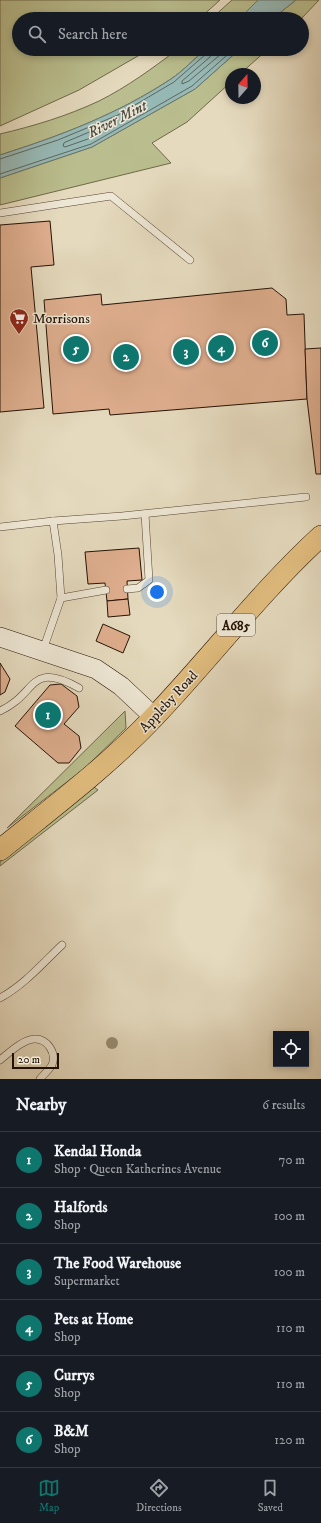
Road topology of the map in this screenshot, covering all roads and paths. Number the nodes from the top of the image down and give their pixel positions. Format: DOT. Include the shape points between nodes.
graph roads {
  1 [pos="0,213"];
  2 [pos="190,260"];
  3 [pos="306,497"];
  4 [pos="145,514"];
  5 [pos="54,521"];
  6 [pos="0,527"];
  7 [pos="321,536"];
  8 [pos="128,589"];
  9 [pos="106,590"];
  10 [pos="61,598"];
  11 [pos="0,637"];
  12 [pos="43,651"];
  13 [pos="79,688"];
  14 [pos="0,711"];
  15 [pos="154,717"];
  16 [pos="0,850"];
  17 [pos="62,945"];
  18 [pos="0,998"];
  19 [pos="0,1060"];
  20 [pos="40,1079"];
  1 -- 2 [label="lane" via="111,196"];
  3 -- 4 [label="lane"];
  4 -- 5 [label="lane"];
  4 -- 8 [label="lane" via="149,580 138,588"];
  5 -- 6 [label="lane"];
  5 -- 10 [label="lane"];
  7 -- 15 [label="main road, Appleby Road / A685" via="260,598"];
  9 -- 10 [label="lane"];
  10 -- 12 [label="lane"];
  11 -- 12 [label="street"];
  12 -- 15 [label="street" via="79,662 110,677"];
  13 -- 14 [label="lane" via="63,679 48,676 36,681 12,706"];
  15 -- 16 [label="main road, Appleby Road / A685" via="82,785"];
  17 -- 18 [label="lane" via="30,977"];
  19 -- 20 [label="lane" via="27,1041 35,1038 45,1042 54,1056 52,1065"];
}
